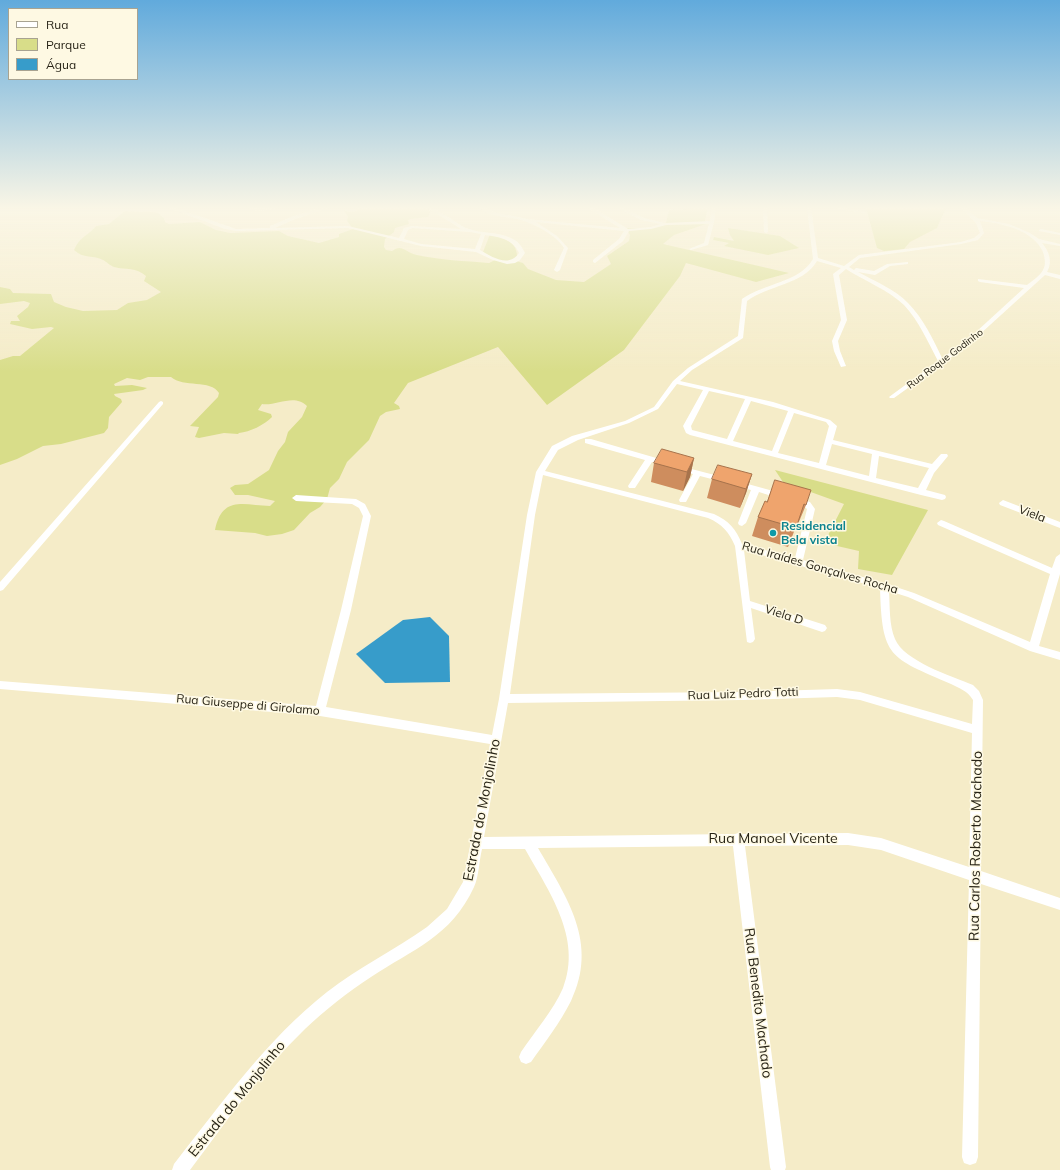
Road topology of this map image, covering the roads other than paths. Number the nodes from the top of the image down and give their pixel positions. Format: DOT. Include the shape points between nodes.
graph roads {
  1 [pos="815,262"];
  2 [pos="560,263"];
  3 [pos="819,263"];
  4 [pos="852,263"];
  5 [pos="906,263"];
  6 [pos="1048,263"];
  7 [pos="846,267"];
  8 [pos="557,270"];
  9 [pos="1044,273"];
  10 [pos="1060,277"];
  11 [pos="980,280"];
  12 [pos="1029,287"];
  13 [pos="942,362"];
  14 [pos="843,366"];
  15 [pos="675,382"];
  16 [pos="707,388"];
  17 [pos="892,397"];
  18 [pos="749,398"];
  19 [pos="161,403"];
  20 [pos="792,410"];
  21 [pos="829,441"];
  22 [pos="588,442"];
  23 [pos="729,443"];
  24 [pos="876,453"];
  25 [pos="774,454"];
  26 [pos="944,456"];
  27 [pos="650,459"];
  28 [pos="822,467"];
  29 [pos="933,467"];
  30 [pos="540,472"];
  31 [pos="698,473"];
  32 [pos="872,479"];
  33 [pos="632,486"];
  34 [pos="756,489"];
  35 [pos="922,492"];
  36 [pos="942,497"];
  37 [pos="296,498"];
  38 [pos="683,500"];
  39 [pos="1003,503"];
  40 [pos="742,523"];
  41 [pos="940,523"];
  42 [pos="1060,525"];
  43 [pos="739,546"];
  44 [pos="1060,557"];
  45 [pos="798,563"];
  46 [pos="1056,573"];
  47 [pos="884,586"];
  48 [pos="0,588"];
  49 [pos="746,603"];
  50 [pos="822,628"];
  51 [pos="750,639"];
  52 [pos="1033,648"];
  53 [pos="1060,656"];
  54 [pos="0,685"];
  55 [pos="504,699"];
  56 [pos="320,711"];
  57 [pos="978,730"];
  58 [pos="495,740"];
  59 [pos="738,839"];
  60 [pos="528,842"];
  61 [pos="477,843"];
  62 [pos="975,877"];
  63 [pos="1060,904"];
  64 [pos="526,1057"];
  65 [pos="970,1157"];
  66 [pos="778,1167"];
  67 [pos="180,1170"];
  1 -- 15 [label="street" via="808,271 748,296 743,304 741,337 697,364"];
  2 -- 8 [label="street"];
  3 -- 7 [label="street"];
  4 -- 7 [label="street"];
  5 -- 7 [label="street" via="889,265 875,273"];
  6 -- 9 [label="street"];
  7 -- 13 [label="street" via="905,303 928,335"];
  7 -- 14 [label="street" via="836,274 844,320 835,340"];
  9 -- 10 [label="street"];
  9 -- 12 [label="street, Rua Roque Godinho"];
  11 -- 12 [label="street"];
  12 -- 13 [label="street, Rua Roque Godinho" via="980,334"];
  13 -- 17 [label="street, Rua Roque Godinho"];
  15 -- 16 [label="street"];
  15 -- 30 [label="street" via="656,408 649,412 555,448"];
  16 -- 18 [label="street"];
  16 -- 23 [label="street" via="687,429 693,434"];
  18 -- 20 [label="street"];
  18 -- 23 [label="street"];
  19 -- 48 [label="street"];
  20 -- 21 [label="street" via="830,423 833,426"];
  20 -- 25 [label="street"];
  21 -- 24 [label="street"];
  21 -- 28 [label="street"];
  22 -- 27 [label="street"];
  23 -- 25 [label="street"];
  24 -- 29 [label="street"];
  24 -- 32 [label="street"];
  25 -- 28 [label="street"];
  26 -- 29 [label="street"];
  27 -- 31 [label="street"];
  27 -- 33 [label="street"];
  28 -- 32 [label="street"];
  29 -- 35 [label="street"];
  30 -- 43 [label="street, Rua Iraídes Gonçalves Rocha" via="711,516 729,527"];
  30 -- 55 [label="street, Estrada do Monjolinho" via="531,515"];
  31 -- 34 [label="street"];
  31 -- 38 [label="street"];
  32 -- 35 [label="street"];
  34 -- 40 [label="street"];
  34 -- 45 [label="street" via="804,502 811,509"];
  35 -- 36 [label="street"];
  37 -- 56 [label="street" via="353,501 365,508 367,516"];
  39 -- 42 [label="street, Viela"];
  41 -- 46 [label="street"];
  43 -- 45 [label="street, Rua Iraídes Gonçalves Rocha"];
  43 -- 49 [label="street"];
  44 -- 46 [label="street"];
  45 -- 47 [label="street, Rua Iraídes Gonçalves Rocha"];
  46 -- 52 [label="street"];
  47 -- 52 [label="street, Rua Iraídes Gonçalves Rocha"];
  47 -- 57 [label="street, Rua Carlos Roberto Machado" via="887,630 891,644 903,658 969,688 978,700"];
  49 -- 50 [label="street, Viela D"];
  49 -- 51 [label="street"];
  52 -- 53 [label="street, Rua Iraídes Gonçalves Rocha"];
  54 -- 56 [label="street, Rua Giuseppe di Girolamo"];
  55 -- 57 [label="street, Rua Luiz Pedro Totti" via="836,692 860,696"];
  55 -- 58 [label="street, Estrada do Monjolinho"];
  56 -- 58 [label="street, Rua Giuseppe di Girolamo"];
  57 -- 62 [label="street, Rua Carlos Roberto Machado"];
  58 -- 61 [label="street, Estrada do Monjolinho"];
  59 -- 60 [label="street, Rua Manoel Vicente"];
  59 -- 62 [label="street, Rua Manoel Vicente" via="865,841 881,844"];
  59 -- 66 [label="street, Rua Benedito Machado"];
  60 -- 61 [label="street, Rua Manoel Vicente"];
  60 -- 64 [label="street" via="569,920 577,951 576,968 570,988"];
  61 -- 67 [label="street, Estrada do Monjolinho" via="469,884 448,917 435,930 329,998 298,1026 267,1058"];
  62 -- 63 [label="street, Rua Manoel Vicente"];
  62 -- 65 [label="street, Rua Carlos Roberto Machado"];
}
